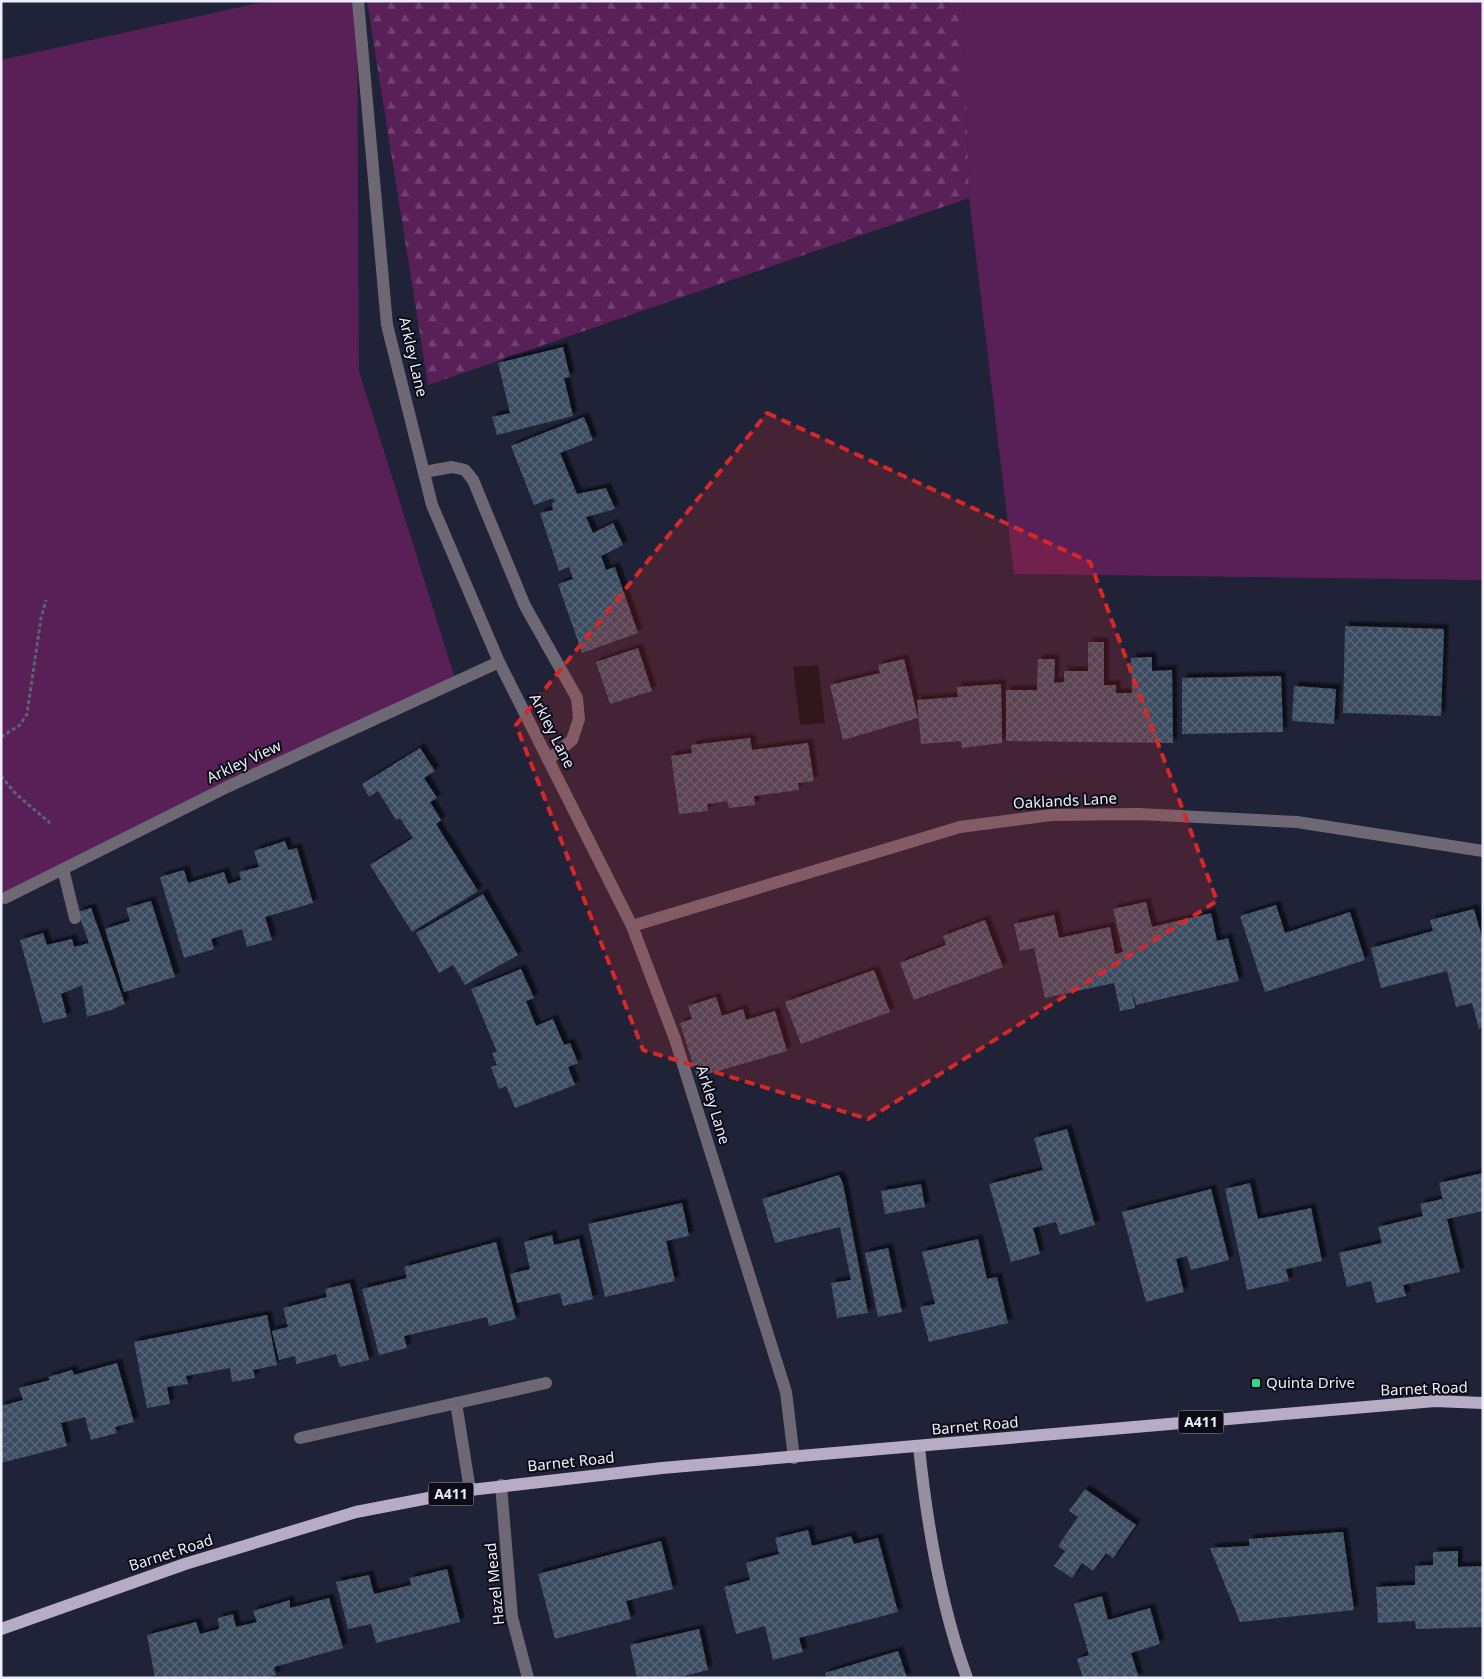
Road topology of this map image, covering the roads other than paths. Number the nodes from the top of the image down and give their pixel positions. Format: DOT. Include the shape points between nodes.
graph roads {
  1 [pos="358,1"];
  2 [pos="424,472"];
  3 [pos="499,662"];
  4 [pos="548,760"];
  5 [pos="1483,851"];
  6 [pos="63,869"];
  7 [pos="6,898"];
  8 [pos="75,918"];
  9 [pos="632,926"];
  10 [pos="546,1384"];
  11 [pos="456,1403"];
  12 [pos="1483,1403"];
  13 [pos="300,1438"];
  14 [pos="919,1447"];
  15 [pos="794,1458"];
  16 [pos="501,1485"];
  17 [pos="470,1490"];
  18 [pos="1,1629"];
  19 [pos="528,1678"];
  20 [pos="967,1678"];
  1 -- 2 [label="street, Arkley Lane" via="387,325"];
  2 -- 3 [label="street, Arkley Lane" via="432,505"];
  2 -- 4 [label="street" via="452,467 465,470 473,480 525,606 577,698 579,719 572,740"];
  3 -- 4 [label="street, Arkley Lane"];
  3 -- 6 [label="street, Arkley View" via="227,787"];
  4 -- 9 [label="street, Arkley Lane"];
  5 -- 9 [label="street, Oaklands Lane" via="1297,822 1140,814 1051,815 960,826"];
  6 -- 7 [label="street, Arkley View"];
  6 -- 8 [label="street"];
  9 -- 15 [label="street, Arkley Lane" via="675,1039 786,1392"];
  10 -- 11 [label="street"];
  11 -- 13 [label="street"];
  11 -- 17 [label="street"];
  12 -- 14 [label="main road, Barnet Road / A411" via="1435,1401"];
  14 -- 15 [label="main road, Barnet Road / A411"];
  14 -- 20 [label="street" via="940,1583 954,1642"];
  15 -- 16 [label="main road, Barnet Road / A411"];
  16 -- 17 [label="main road, Barnet Road / A411"];
  16 -- 19 [label="street, Hazel Mead" via="512,1616"];
  17 -- 18 [label="main road, Barnet Road / A411" via="356,1512 185,1564"];
}
